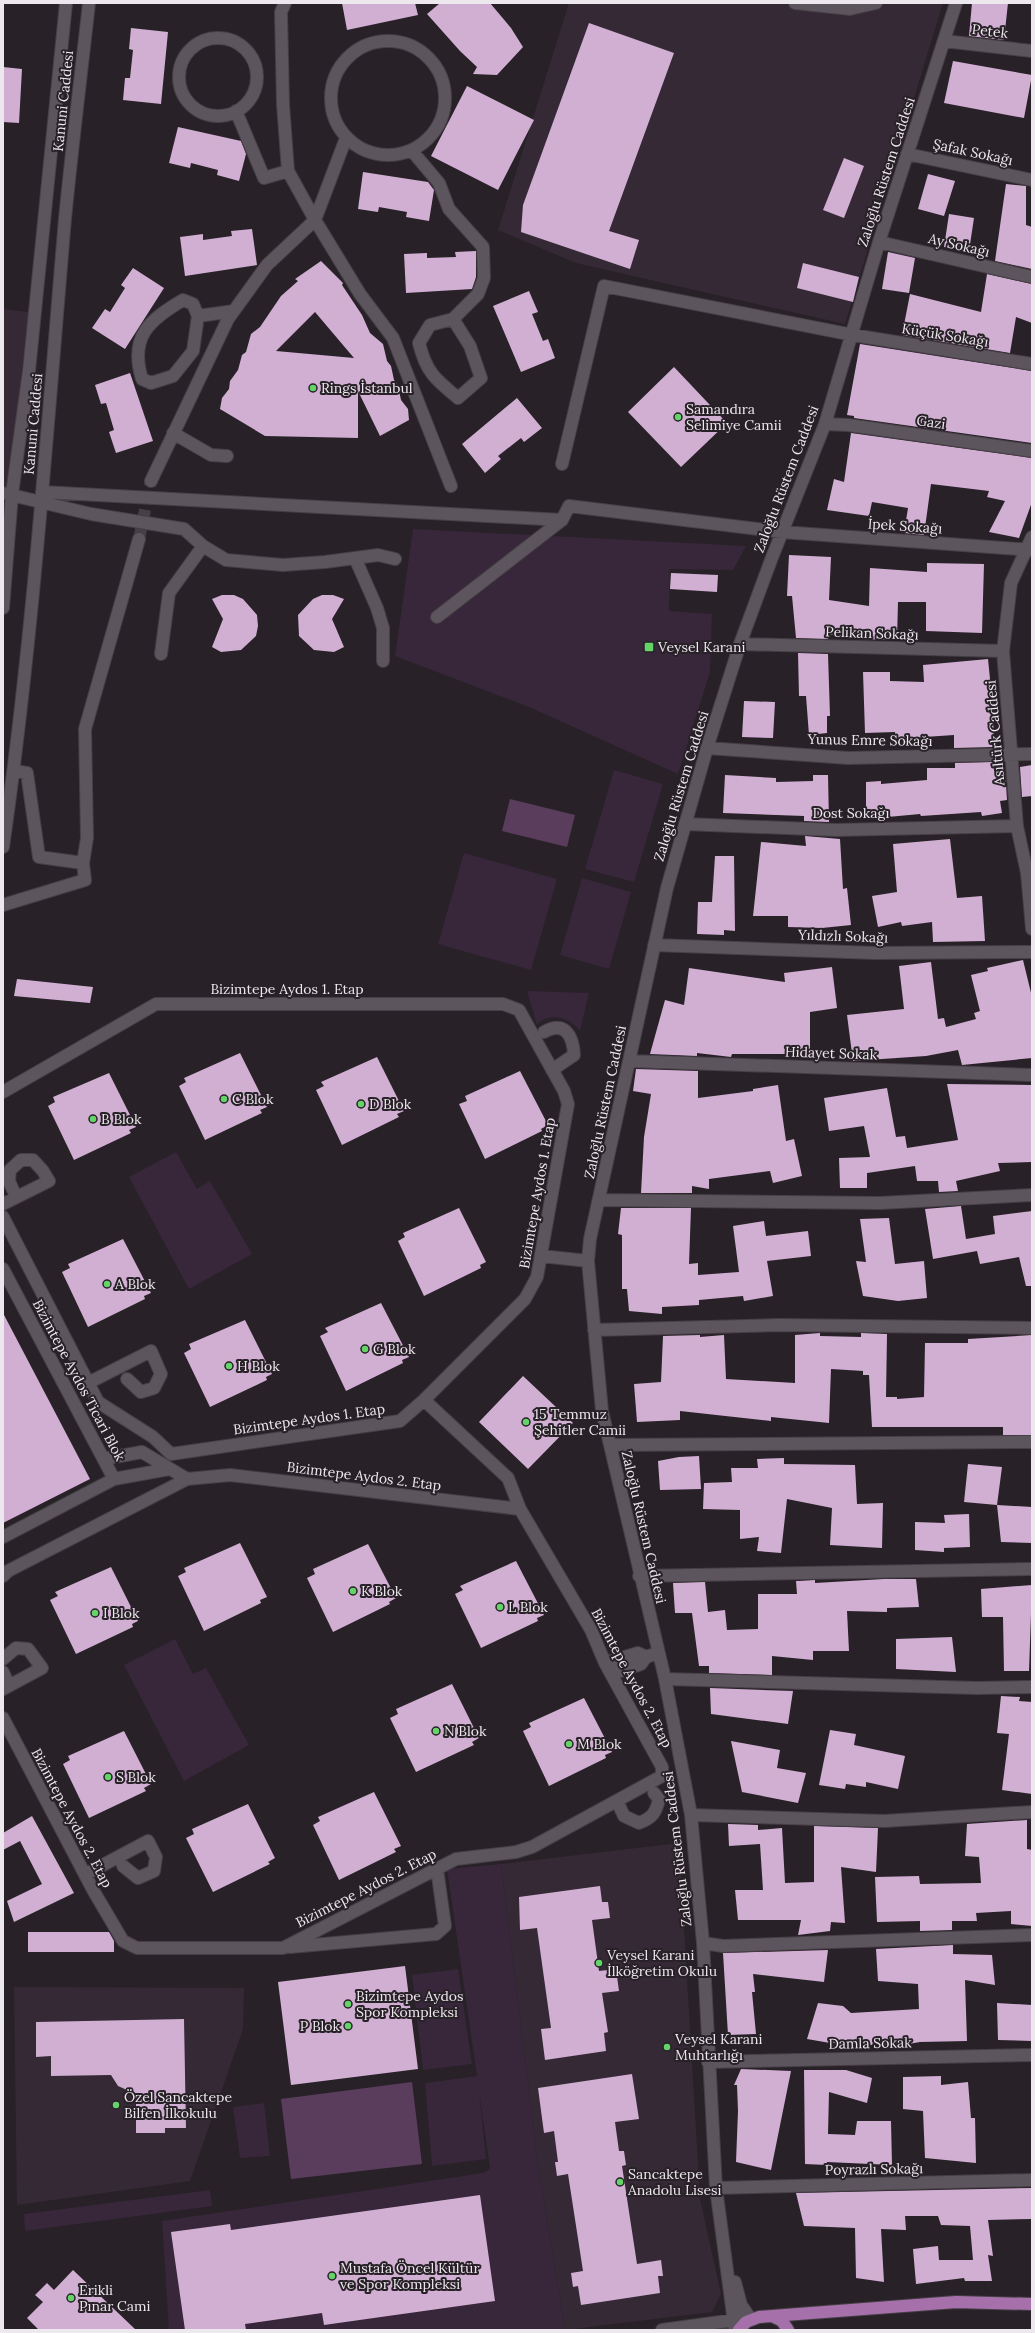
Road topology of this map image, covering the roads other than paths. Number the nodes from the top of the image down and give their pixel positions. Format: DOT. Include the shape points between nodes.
graph roads {
  1 [pos="66,3"];
  2 [pos="89,3"];
  3 [pos="285,3"];
  4 [pos="796,3"];
  5 [pos="876,3"];
  6 [pos="956,3"];
  7 [pos="944,41"];
  8 [pos="1032,51"];
  9 [pos="236,111"];
  10 [pos="346,138"];
  11 [pos="412,150"];
  12 [pos="907,154"];
  13 [pos="288,171"];
  14 [pos="1032,180"];
  15 [pos="315,220"];
  16 [pos="879,242"];
  17 [pos="1032,277"];
  18 [pos="234,311"];
  19 [pos="198,316"];
  20 [pos="453,319"];
  21 [pos="853,336"];
  22 [pos="1032,364"];
  23 [pos="825,424"];
  24 [pos="173,433"];
  25 [pos="1032,451"];
  26 [pos="227,456"];
  27 [pos="562,464"];
  28 [pos="151,481"];
  29 [pos="451,486"];
  30 [pos="8,494"];
  31 [pos="42,497"];
  32 [pos="562,520"];
  33 [pos="782,532"];
  34 [pos="1032,537"];
  35 [pos="139,539"];
  36 [pos="203,546"];
  37 [pos="1028,550"];
  38 [pos="355,558"];
  39 [pos="395,559"];
  40 [pos="3,608"];
  41 [pos="437,617"];
  42 [pos="740,644"];
  43 [pos="1003,651"];
  44 [pos="161,654"];
  45 [pos="383,661"];
  46 [pos="707,748"];
  47 [pos="1032,754"];
  48 [pos="1012,755"];
  49 [pos="14,772"];
  50 [pos="685,824"];
  51 [pos="1017,826"];
  52 [pos="3,847"];
  53 [pos="83,863"];
  54 [pos="1030,873"];
  55 [pos="3,905"];
  56 [pos="1032,929"];
  57 [pos="654,945"];
  58 [pos="1032,952"];
  59 [pos="544,1032"];
  60 [pos="629,1061"];
  61 [pos="552,1070"];
  62 [pos="1032,1075"];
  63 [pos="3,1092"];
  64 [pos="13,1190"];
  65 [pos="1032,1195"];
  66 [pos="600,1200"];
  67 [pos="3,1204"];
  68 [pos="3,1216"];
  69 [pos="541,1256"];
  70 [pos="588,1261"];
  71 [pos="3,1269"];
  72 [pos="1032,1328"];
  73 [pos="594,1330"];
  74 [pos="127,1379"];
  75 [pos="88,1383"];
  76 [pos="424,1400"];
  77 [pos="1032,1442"];
  78 [pos="610,1445"];
  79 [pos="171,1454"];
  80 [pos="104,1459"];
  81 [pos="169,1469"];
  82 [pos="114,1479"];
  83 [pos="187,1479"];
  84 [pos="520,1509"];
  85 [pos="3,1537"];
  86 [pos="1032,1569"];
  87 [pos="3,1576"];
  88 [pos="639,1576"];
  89 [pos="658,1653"];
  90 [pos="3,1659"];
  91 [pos="608,1668"];
  92 [pos="665,1679"];
  93 [pos="4,1680"];
  94 [pos="1032,1688"];
  95 [pos="3,1718"];
  96 [pos="654,1794"];
  97 [pos="617,1802"];
  98 [pos="1032,1812"];
  99 [pos="691,1815"];
  100 [pos="123,1866"];
  101 [pos="437,1869"];
  102 [pos="86,1874"];
  103 [pos="1032,1935"];
  104 [pos="702,1943"];
  105 [pos="283,1948"];
  106 [pos="1032,2055"];
  107 [pos="708,2062"];
  108 [pos="1032,2180"];
  109 [pos="716,2188"];
  110 [pos="724,2244"];
  111 [pos="1032,2304"];
  112 [pos="772,2316"];
  113 [pos="754,2317"];
  114 [pos="736,2327"];
  115 [pos="662,2330"];
  116 [pos="788,2330"];
  1 -- 30 [label="street, Kanuni Caddesi" via="29,371"];
  2 -- 31 [label="street, Kanuni Caddesi" via="66,216"];
  3 -- 13 [label="street" via="281,12 283,104"];
  4 -- 5 [label="street" via="850,9"];
  6 -- 7 [label="street, Zaloğlu Rüstem Caddesi"];
  7 -- 8 [label="street, Petek"];
  7 -- 12 [label="street, Zaloğlu Rüstem Caddesi"];
  9 -- 9 [label="street" via="247,103 254,92 257,78 249,52 226,39 212,38 199,42 182,60 179,84 183,95 190,105 212,116 224,116"];
  9 -- 13 [label="street" via="264,178"];
  10 -- 11 [label="street" via="360,149 377,155 395,156"];
  10 -- 11 [label="street" via="336,122 330,104 332,85 340,67 353,53 370,44 389,41 408,44 424,54 437,68 444,86 445,106 436,129 428,140"];
  10 -- 15 [label="street"];
  11 -- 20 [label="street" via="439,183 449,210 483,247 484,278 478,294"];
  12 -- 14 [label="street, Şafak Sokağı"];
  12 -- 16 [label="street, Zaloğlu Rüstem Caddesi"];
  13 -- 15 [label="street"];
  15 -- 18 [label="street" via="267,265"];
  15 -- 29 [label="street" via="360,294 393,338"];
  16 -- 17 [label="street, Ay Sokağı"];
  16 -- 21 [label="street, Zaloğlu Rüstem Caddesi"];
  18 -- 19 [label="street"];
  18 -- 24 [label="street"];
  19 -- 19 [label="street" via="193,304 183,300 164,311 147,328 138,344 138,365 142,379 151,383 173,376 193,351"];
  20 -- 20 [label="street" via="430,325 419,343 424,364 441,384 458,398 481,378 470,346"];
  21 -- 22 [label="street, Küçük Sokağı"];
  21 -- 23 [label="street, Zaloğlu Rüstem Caddesi"];
  21 -- 27 [label="street, Küçük Sokağı" via="604,286"];
  23 -- 25 [label="street, Gazi"];
  23 -- 33 [label="street, Zaloğlu Rüstem Caddesi"];
  24 -- 26 [label="street" via="210,455"];
  24 -- 28 [label="street"];
  30 -- 31 [label="street"];
  30 -- 40 [label="street, Kanuni Caddesi"];
  31 -- 32 [label="street"];
  31 -- 36 [label="street" via="91,514 184,528"];
  31 -- 49 [label="street, Kanuni Caddesi"];
  32 -- 33 [label="street, İpek Sokağı" via="570,506"];
  32 -- 41 [label="street"];
  33 -- 37 [label="street, İpek Sokağı"];
  33 -- 42 [label="street, Zaloğlu Rüstem Caddesi"];
  34 -- 37 [label="street, Asıltürk Caddesi"];
  35 -- 53 [label="street" via="85,729 87,838"];
  36 -- 38 [label="street" via="226,560 262,564 325,562"];
  36 -- 44 [label="street" via="169,593"];
  37 -- 43 [label="street, Asıltürk Caddesi" via="1011,583"];
  38 -- 39 [label="street" via="378,555"];
  38 -- 45 [label="street" via="384,628"];
  42 -- 43 [label="street, Pelikan Sokağı"];
  42 -- 46 [label="street, Zaloğlu Rüstem Caddesi"];
  43 -- 48 [label="street, Asıltürk Caddesi"];
  46 -- 48 [label="street, Yunus Emre Sokağı" via="848,758"];
  46 -- 50 [label="street, Zaloğlu Rüstem Caddesi"];
  47 -- 48 [label="street, Yunus Emre Sokağı"];
  48 -- 51 [label="street, Asıltürk Caddesi"];
  49 -- 52 [label="street, Kanuni Caddesi"];
  49 -- 53 [label="street" via="27,773 39,857"];
  50 -- 51 [label="street, Dost Sokağı" via="836,830"];
  50 -- 57 [label="street, Zaloğlu Rüstem Caddesi" via="666,888"];
  51 -- 54 [label="street, Asıltürk Caddesi"];
  53 -- 55 [label="street" via="85,880"];
  54 -- 56 [label="street, Asıltürk Caddesi"];
  57 -- 58 [label="street, Yıldızlı Sokağı" via="876,953"];
  57 -- 60 [label="street, Zaloğlu Rüstem Caddesi"];
  59 -- 61 [label="street" via="560,1028 569,1034 574,1044 574,1055"];
  60 -- 62 [label="street, Hidayet Sokak"];
  60 -- 66 [label="street, Zaloğlu Rüstem Caddesi"];
  61 -- 63 [label="street, Bizimtepe Aydos 1. Etap" via="519,1010 503,1004 156,1004"];
  61 -- 69 [label="street, Bizimtepe Aydos 1. Etap" via="568,1104"];
  64 -- 67 [label="street" via="9,1181 10,1170 21,1160 33,1160 49,1181"];
  65 -- 66 [label="street" via="880,1203"];
  66 -- 70 [label="street, Zaloğlu Rüstem Caddesi" via="590,1239"];
  68 -- 75 [label="street"];
  69 -- 70 [label="street"];
  69 -- 76 [label="street, Bizimtepe Aydos 1. Etap" via="538,1277 525,1298"];
  70 -- 73 [label="street, Zaloğlu Rüstem Caddesi"];
  71 -- 80 [label="street, Bizimtepe Aydos Ticari Blok"];
  72 -- 73 [label="street" via="779,1325"];
  73 -- 78 [label="street, Zaloğlu Rüstem Caddesi" via="602,1411"];
  74 -- 75 [label="street" via="141,1392 154,1388 161,1374 151,1351"];
  75 -- 79 [label="street" via="98,1402 153,1437"];
  76 -- 79 [label="street, Bizimtepe Aydos 1. Etap" via="400,1421"];
  76 -- 84 [label="street" via="508,1478"];
  77 -- 78 [label="street"];
  78 -- 88 [label="street, Zaloğlu Rüstem Caddesi"];
  79 -- 81 [label="street"];
  80 -- 81 [label="street" via="142,1452"];
  80 -- 82 [label="street, Bizimtepe Aydos Ticari Blok"];
  81 -- 82 [label="street"];
  81 -- 83 [label="street"];
  82 -- 85 [label="street, Bizimtepe Aydos Ticari Blok"];
  83 -- 84 [label="street, Bizimtepe Aydos 2. Etap" via="230,1475"];
  83 -- 87 [label="street, Bizimtepe Aydos 2. Etap"];
  84 -- 91 [label="street, Bizimtepe Aydos 2. Etap" via="591,1630"];
  86 -- 88 [label="street"];
  88 -- 89 [label="street, Zaloğlu Rüstem Caddesi"];
  89 -- 91 [label="street"];
  89 -- 92 [label="street, Zaloğlu Rüstem Caddesi"];
  90 -- 93 [label="street" via="16,1648 28,1649 42,1668"];
  91 -- 97 [label="street, Bizimtepe Aydos 2. Etap" via="662,1768 662,1776"];
  92 -- 94 [label="street"];
  92 -- 99 [label="street, Zaloğlu Rüstem Caddesi"];
  95 -- 102 [label="street, Bizimtepe Aydos 2. Etap"];
  96 -- 97 [label="street" via="659,1799 657,1808 651,1818 639,1822 624,1816"];
  97 -- 101 [label="street, Bizimtepe Aydos 2. Etap" via="532,1847 516,1852 456,1859"];
  98 -- 99 [label="street" via="884,1821"];
  99 -- 104 [label="street, Zaloğlu Rüstem Caddesi"];
  100 -- 102 [label="street" via="138,1878 154,1871 156,1857 148,1841"];
  101 -- 105 [label="street, Bizimtepe Aydos 2. Etap"];
  101 -- 105 [label="street" via="446,1926 436,1934"];
  102 -- 105 [label="street, Bizimtepe Aydos 2. Etap" via="123,1941 137,1948"];
  103 -- 104 [label="street" via="730,1946"];
  104 -- 107 [label="street, Zaloğlu Rüstem Caddesi"];
  106 -- 107 [label="street, Damla Sokak"];
  107 -- 109 [label="street, Zaloğlu Rüstem Caddesi"];
  108 -- 109 [label="street, Poyrazlı Sokağı"];
  109 -- 110 [label="street, Zaloğlu Rüstem Caddesi"];
  110 -- 113 [label="street, Zaloğlu Rüstem Caddesi" via="742,2305"];
  110 -- 114 [label="street, Zaloğlu Rüstem Caddesi"];
  111 -- 112 [label="main road" via="956,2302"];
  112 -- 113 [label="main road"];
  112 -- 116 [label="main road" via="782,2321"];
  113 -- 114 [label="main road"];
  114 -- 115 [label="street"];
}
